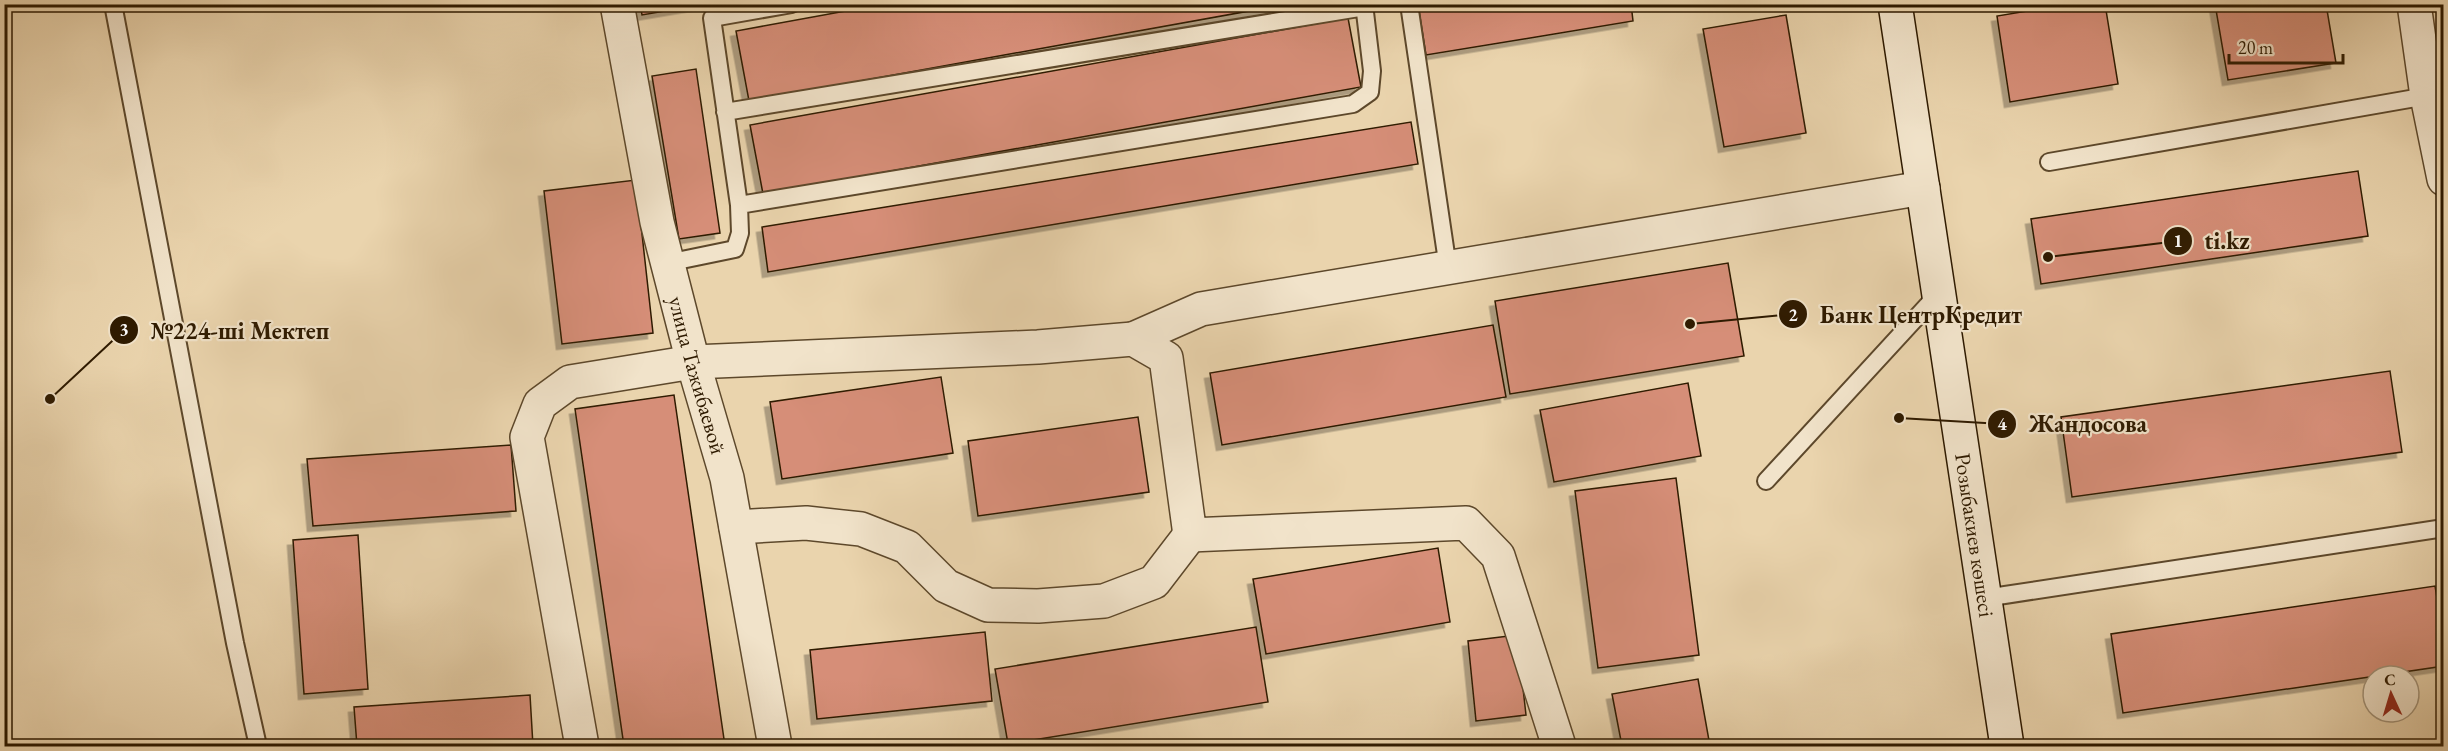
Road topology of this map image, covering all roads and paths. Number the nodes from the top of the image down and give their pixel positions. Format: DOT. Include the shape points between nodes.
graph roads {
  1 [pos="113,4"];
  2 [pos="617,4"];
  3 [pos="792,4"];
  4 [pos="1409,4"];
  5 [pos="1895,4"];
  6 [pos="2414,4"];
  7 [pos="1364,6"];
  8 [pos="2435,95"];
  9 [pos="725,112"];
  10 [pos="2049,162"];
  11 [pos="2444,179"];
  12 [pos="1923,188"];
  13 [pos="739,205"];
  14 [pos="668,263"];
  15 [pos="1448,268"];
  16 [pos="1939,294"];
  17 [pos="1133,339"];
  18 [pos="693,362"];
  19 [pos="1766,482"];
  20 [pos="736,527"];
  21 [pos="2444,528"];
  22 [pos="1190,535"];
  23 [pos="1984,598"];
  24 [pos="258,747"];
  25 [pos="582,747"];
  26 [pos="775,747"];
  27 [pos="1559,747"];
  28 [pos="2007,747"];
  1 -- 24 [label="lane"];
  2 -- 14 [label="street, улица Тажибаевой"];
  3 -- 9 [label="lane" via="712,18"];
  4 -- 15 [label="lane"];
  5 -- 12 [label="street, Розыбакиев көшесі"];
  6 -- 8 [label="street"];
  7 -- 9 [label="lane"];
  7 -- 13 [label="lane" via="1372,71 1370,92 1353,104"];
  8 -- 10 [label="lane"];
  8 -- 11 [label="street"];
  9 -- 13 [label="lane"];
  12 -- 15 [label="street"];
  12 -- 16 [label="street, Розыбакиев көшесі"];
  13 -- 14 [label="lane" via="740,233 735,249"];
  14 -- 18 [label="street, улица Тажибаевой"];
  15 -- 17 [label="street" via="1201,309"];
  16 -- 19 [label="lane"];
  16 -- 23 [label="street, Розыбакиев көшесі"];
  17 -- 18 [label="street" via="1038,347"];
  17 -- 22 [label="street" via="1166,358"];
  18 -- 20 [label="street, улица Тажибаевой" via="727,478"];
  18 -- 25 [label="street" via="570,382 540,404 526,437"];
  20 -- 22 [label="street" via="806,523 861,529 908,547 946,586 988,605 1038,606 1104,601 1154,582"];
  20 -- 26 [label="street, улица Тажибаевой"];
  21 -- 23 [label="lane"];
  22 -- 27 [label="street" via="1466,523 1498,556"];
  23 -- 28 [label="street, Розыбакиев көшесі"];
}
